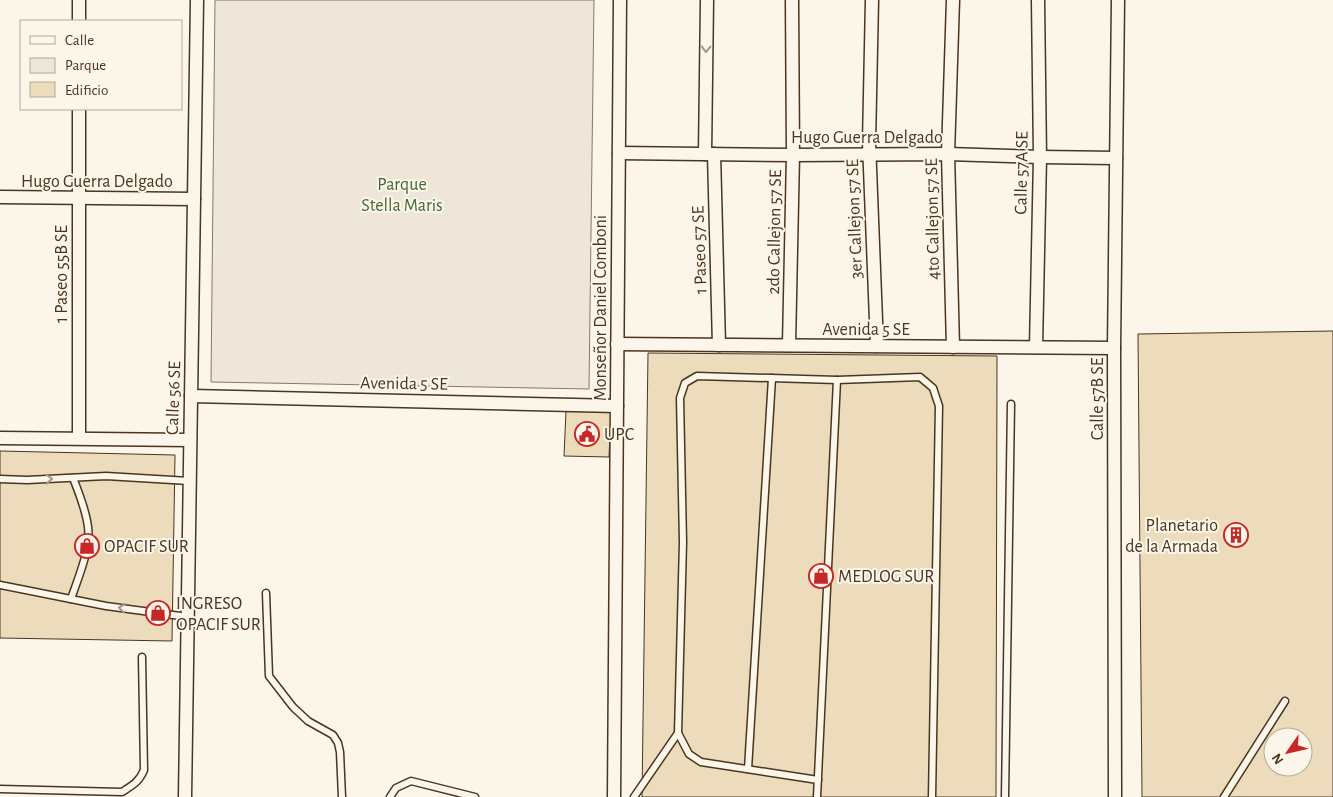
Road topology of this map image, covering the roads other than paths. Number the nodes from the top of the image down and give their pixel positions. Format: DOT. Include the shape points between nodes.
graph roads {
  1 [pos="79,0"];
  2 [pos="197,0"];
  3 [pos="620,0"];
  4 [pos="707,0"];
  5 [pos="792,0"];
  6 [pos="872,0"];
  7 [pos="953,0"];
  8 [pos="1038,0"];
  9 [pos="1118,0"];
  10 [pos="79,20"];
  11 [pos="79,110"];
  12 [pos="619,153"];
  13 [pos="709,154"];
  14 [pos="870,154"];
  15 [pos="948,154"];
  16 [pos="793,155"];
  17 [pos="1040,157"];
  18 [pos="1116,158"];
  19 [pos="0,197"];
  20 [pos="79,198"];
  21 [pos="194,199"];
  22 [pos="617,344"];
  23 [pos="719,345"];
  24 [pos="790,346"];
  25 [pos="877,346"];
  26 [pos="952,347"];
  27 [pos="1036,347"];
  28 [pos="1114,348"];
  29 [pos="772,378"];
  30 [pos="837,380"];
  31 [pos="191,396"];
  32 [pos="1011,404"];
  33 [pos="617,406"];
  34 [pos="0,438"];
  35 [pos="79,438"];
  36 [pos="190,440"];
  37 [pos="73,478"];
  38 [pos="0,479"];
  39 [pos="189,480"];
  40 [pos="0,585"];
  41 [pos="266,593"];
  42 [pos="71,600"];
  43 [pos="188,616"];
  44 [pos="142,657"];
  45 [pos="1285,701"];
  46 [pos="678,734"];
  47 [pos="748,770"];
  48 [pos="818,780"];
  49 [pos="0,789"];
  50 [pos="185,797"];
  51 [pos="342,797"];
  52 [pos="390,797"];
  53 [pos="475,797"];
  54 [pos="614,797"];
  55 [pos="634,797"];
  56 [pos="817,797"];
  57 [pos="932,797"];
  58 [pos="1005,797"];
  59 [pos="1115,797"];
  60 [pos="1224,797"];
  1 -- 10 [label="street"];
  2 -- 21 [label="street, Calle 56 SE"];
  3 -- 12 [label="street, Monseñor Daniel Comboni"];
  4 -- 13 [label="street, 1 Paseo 57 SE, one-way"];
  5 -- 16 [label="street, 2do Callejon 57 SE"];
  6 -- 14 [label="street, 3er Callejon 57 SE"];
  7 -- 15 [label="street, 4to Callejon 57 SE"];
  8 -- 17 [label="street, Calle 57A SE"];
  9 -- 18 [label="street, Calle 57B SE"];
  11 -- 20 [label="street, 1 Paseo 55B SE"];
  12 -- 13 [label="street, Hugo Guerra Delgado"];
  12 -- 22 [label="street, Monseñor Daniel Comboni"];
  13 -- 16 [label="street, Hugo Guerra Delgado"];
  13 -- 23 [label="street, 1 Paseo 57 SE"];
  14 -- 15 [label="street, Hugo Guerra Delgado"];
  14 -- 16 [label="street, Hugo Guerra Delgado"];
  14 -- 25 [label="street, 3er Callejon 57 SE"];
  15 -- 17 [label="street, Hugo Guerra Delgado"];
  15 -- 26 [label="street, 4to Callejon 57 SE"];
  16 -- 24 [label="street, 2do Callejon 57 SE"];
  17 -- 18 [label="street, Hugo Guerra Delgado"];
  17 -- 27 [label="street, Calle 57A SE"];
  18 -- 28 [label="street, Calle 57B SE"];
  19 -- 20 [label="street, Hugo Guerra Delgado"];
  20 -- 21 [label="street, Hugo Guerra Delgado"];
  20 -- 35 [label="street, 1 Paseo 55B SE"];
  21 -- 31 [label="street, Calle 56 SE"];
  22 -- 23 [label="street, Avenida 5 SE"];
  22 -- 33 [label="street, Monseñor Daniel Comboni"];
  23 -- 24 [label="street, Avenida 5 SE"];
  24 -- 25 [label="street, Avenida 5 SE"];
  25 -- 26 [label="street, Avenida 5 SE"];
  26 -- 27 [label="street, Avenida 5 SE"];
  27 -- 28 [label="street, Avenida 5 SE"];
  28 -- 59 [label="street, Calle 57B SE"];
  29 -- 30 [label="lane"];
  29 -- 46 [label="lane" via="697,376 685,383 680,398 683,542"];
  29 -- 47 [label="lane"];
  30 -- 48 [label="lane"];
  30 -- 57 [label="lane" via="920,377 933,388 940,406"];
  31 -- 33 [label="street, Avenida 5 SE"];
  31 -- 36 [label="street, Calle 56 SE"];
  32 -- 58 [label="lane"];
  33 -- 54 [label="street, Monseñor Daniel Comboni"];
  34 -- 35 [label="street"];
  35 -- 36 [label="street"];
  36 -- 39 [label="street, Calle 56 SE"];
  38 -- 37 [label="lane, one-way"];
  37 -- 39 [label="lane" via="106,476"];
  37 -- 42 [label="lane" via="88,528 87,550"];
  39 -- 43 [label="street, Calle 56 SE"];
  40 -- 42 [label="lane"];
  41 -- 51 [label="lane" via="269,676 300,714 333,735 338,743"];
  43 -- 42 [label="lane, one-way"];
  43 -- 50 [label="street, Calle 56 SE"];
  44 -- 49 [label="lane" via="144,770 135,784 122,792"];
  45 -- 60 [label="lane"];
  46 -- 47 [label="lane" via="690,754 701,762"];
  46 -- 55 [label="lane"];
  47 -- 48 [label="lane"];
  48 -- 56 [label="lane"];
  52 -- 53 [label="lane" via="396,788 411,781"];
}
